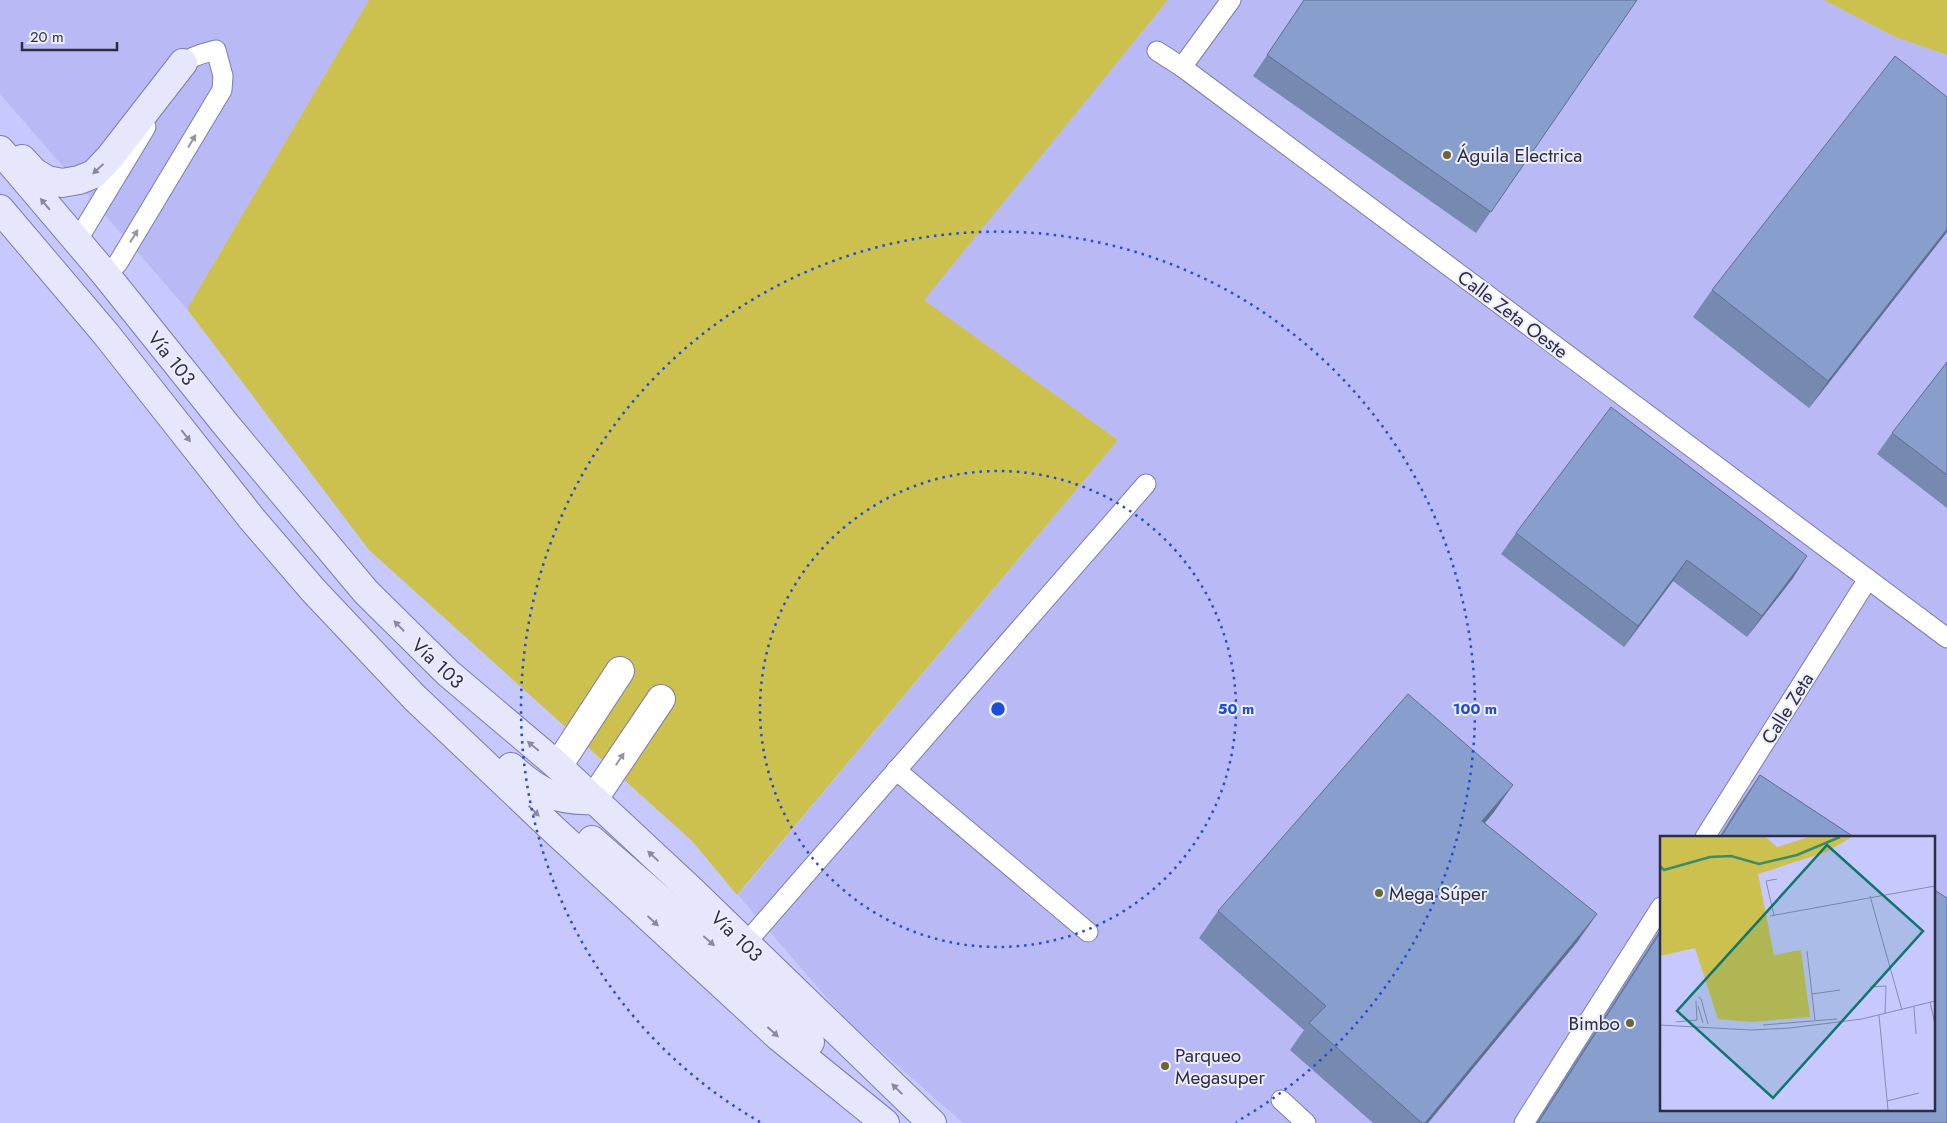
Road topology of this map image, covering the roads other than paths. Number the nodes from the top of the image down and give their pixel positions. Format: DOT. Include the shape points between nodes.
graph roads {
  1 [pos="1231,0"];
  2 [pos="1157,51"];
  3 [pos="183,63"];
  4 [pos="1182,67"];
  5 [pos="0,136"];
  6 [pos="0,150"];
  7 [pos="4,213"];
  8 [pos="77,241"];
  9 [pos="74,271"];
  10 [pos="106,275"];
  11 [pos="106,334"];
  12 [pos="1146,484"];
  13 [pos="1868,579"];
  14 [pos="1947,638"];
  15 [pos="620,671"];
  16 [pos="661,699"];
  17 [pos="558,766"];
  18 [pos="896,770"];
  19 [pos="560,798"];
  20 [pos="593,800"];
  21 [pos="1706,836"];
  22 [pos="1660,909"];
  23 [pos="1088,932"];
  24 [pos="745,944"];
  25 [pos="1281,1100"];
  26 [pos="885,1123"];
  27 [pos="891,1123"];
  28 [pos="932,1123"];
  29 [pos="1306,1123"];
  30 [pos="1524,1123"];
  1 -- 4 [label="lane"];
  2 -- 4 [label="lane, Calle Zeta Oeste"];
  3 -- 5 [label="main road, one-way" via="110,157 94,174 79,180 47,180 34,172"];
  3 -- 8 [label="lane"];
  10 -- 3 [label="lane, one-way" via="123,255 222,90 223,76 216,50 199,54"];
  4 -- 13 [label="lane, Calle Zeta Oeste"];
  8 -- 6 [label="main road, Vía 103, one-way"];
  7 -- 9 [label="main road" via="38,249"];
  7 -- 11 [label="main road, Vía 103"];
  8 -- 9 [label="main road" via="71,255"];
  8 -- 10 [label="main road, Vía 103"];
  9 -- 10 [label="main road"];
  9 -- 11 [label="main road"];
  17 -- 10 [label="main road, Vía 103, one-way" via="448,673 366,592"];
  11 -- 19 [label="main road" via="162,378 357,616 528,782"];
  11 -- 26 [label="main road, Vía 103, one-way" via="258,526 313,590 414,697 778,1037"];
  12 -- 18 [label="lane"];
  13 -- 14 [label="lane, Calle Zeta Oeste"];
  13 -- 21 [label="lane, Calle Zeta"];
  15 -- 17 [label="street"];
  20 -- 16 [label="street, one-way"];
  17 -- 19 [label="main road" via="554,777"];
  17 -- 20 [label="main road, Vía 103"];
  18 -- 23 [label="lane"];
  18 -- 24 [label="lane"];
  19 -- 20 [label="main road"];
  19 -- 27 [label="main road, one-way" via="575,825 716,948"];
  24 -- 20 [label="main road, Vía 103, one-way"];
  22 -- 30 [label="lane"];
  28 -- 24 [label="main road, Vía 103, one-way"];
  25 -- 29 [label="lane"];
}
